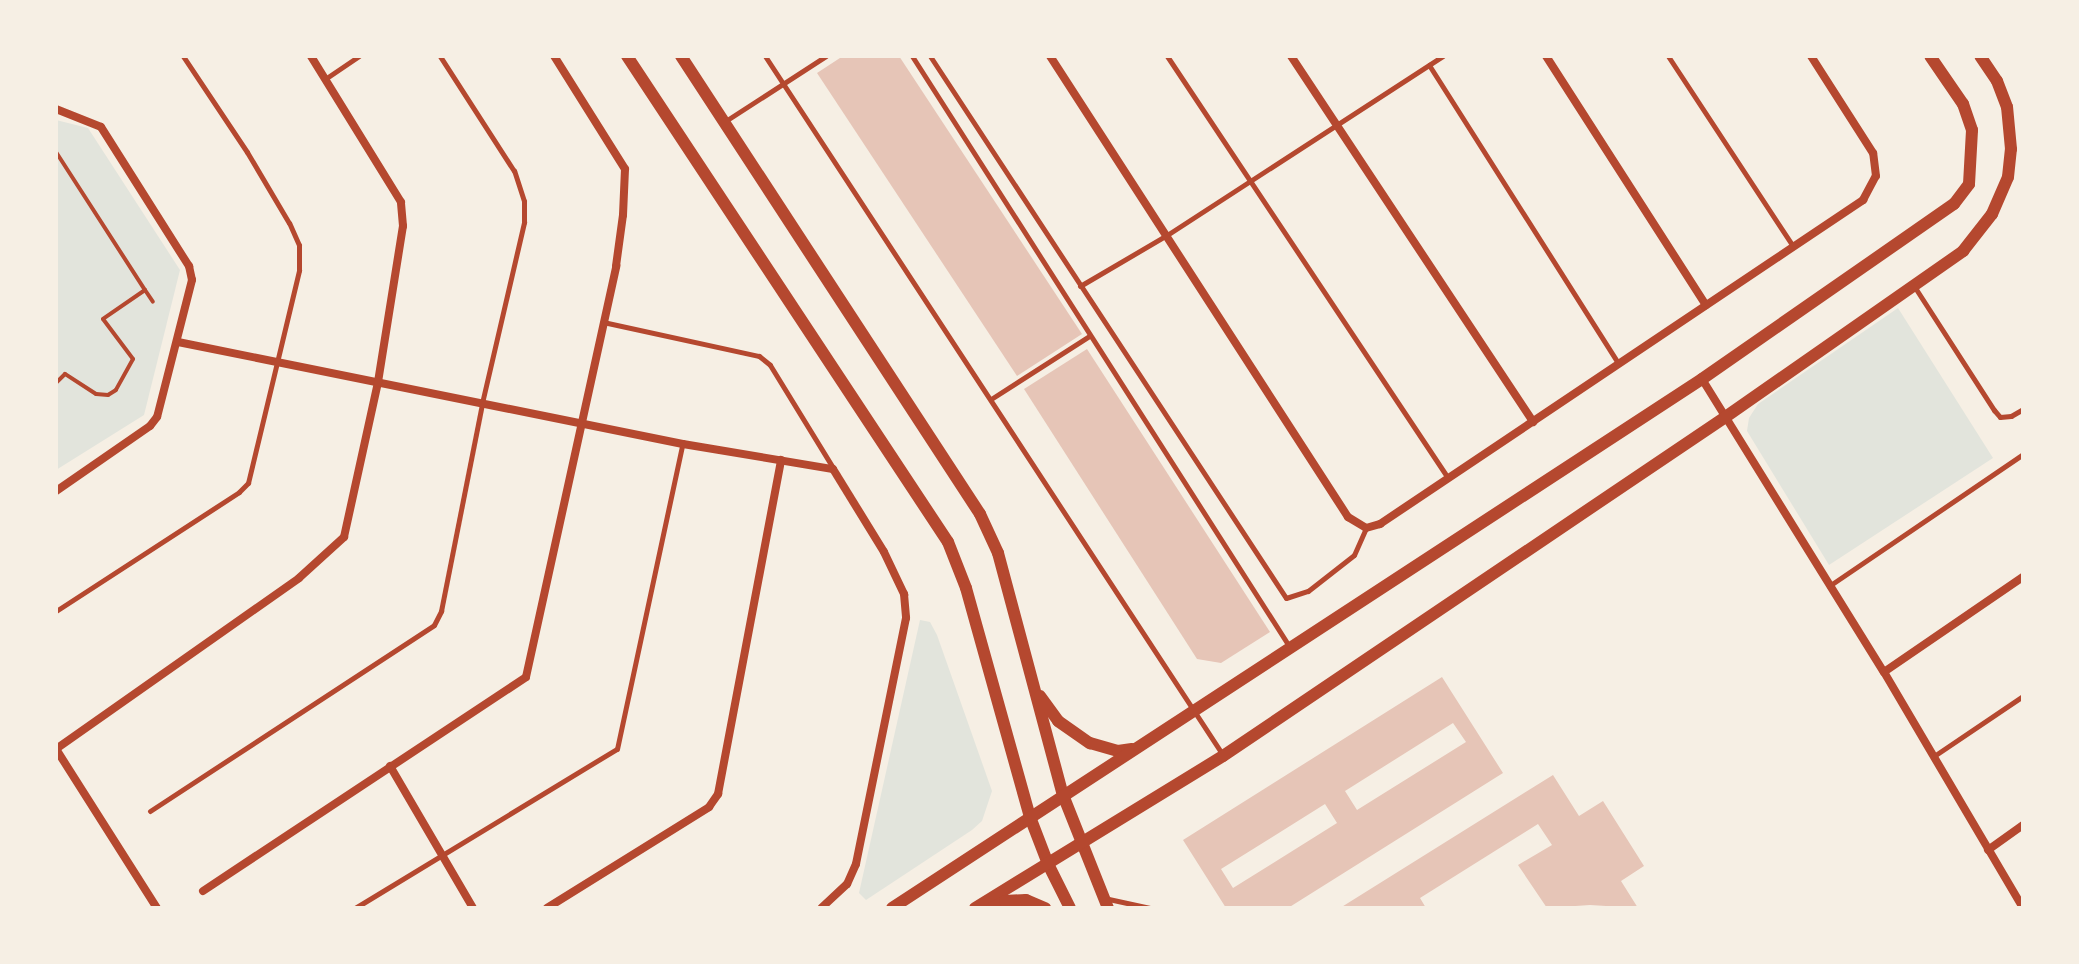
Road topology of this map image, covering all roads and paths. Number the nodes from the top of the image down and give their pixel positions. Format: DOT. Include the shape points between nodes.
graph roads {
  1 [pos="183,56"];
  2 [pos="311,56"];
  3 [pos="359,56"];
  4 [pos="440,56"];
  5 [pos="554,56"];
  6 [pos="627,56"];
  7 [pos="681,56"];
  8 [pos="765,56"];
  9 [pos="826,56"];
  10 [pos="912,56"];
  11 [pos="930,56"];
  12 [pos="1050,56"];
  13 [pos="1167,56"];
  14 [pos="1291,56"];
  15 [pos="1443,56"];
  16 [pos="1546,56"];
  17 [pos="1668,56"];
  18 [pos="1811,56"];
  19 [pos="1930,56"];
  20 [pos="1980,56"];
  21 [pos="1429,65"];
  22 [pos="325,79"];
  23 [pos="782,83"];
  24 [pos="56,109"];
  25 [pos="722,123"];
  26 [pos="1336,125"];
  27 [pos="56,152"];
  28 [pos="1251,181"];
  29 [pos="1167,235"];
  30 [pos="1794,247"];
  31 [pos="1914,285"];
  32 [pos="1080,286"];
  33 [pos="145,290"];
  34 [pos="153,302"];
  35 [pos="1706,305"];
  36 [pos="603,322"];
  37 [pos="1089,336"];
  38 [pos="178,342"];
  39 [pos="275,361"];
  40 [pos="1619,364"];
  41 [pos="1702,379"];
  42 [pos="378,382"];
  43 [pos="56,383"];
  44 [pos="991,399"];
  45 [pos="482,403"];
  46 [pos="2023,409"];
  47 [pos="1724,418"];
  48 [pos="1533,422"];
  49 [pos="581,423"];
  50 [pos="683,444"];
  51 [pos="2023,454"];
  52 [pos="781,460"];
  53 [pos="833,469"];
  54 [pos="1448,478"];
  55 [pos="56,491"];
  56 [pos="1366,528"];
  57 [pos="2023,577"];
  58 [pos="1829,586"];
  59 [pos="56,611"];
  60 [pos="1289,647"];
  61 [pos="1884,672"];
  62 [pos="1036,690"];
  63 [pos="2023,696"];
  64 [pos="1193,710"];
  65 [pos="1135,748"];
  66 [pos="56,749"];
  67 [pos="1223,756"];
  68 [pos="1932,758"];
  69 [pos="390,766"];
  70 [pos="1063,795"];
  71 [pos="150,811"];
  72 [pos="1030,817"];
  73 [pos="2023,825"];
  74 [pos="1080,844"];
  75 [pos="1988,850"];
  76 [pos="441,854"];
  77 [pos="1048,864"];
  78 [pos="203,891"];
  79 [pos="1106,903"];
  80 [pos="157,908"];
  81 [pos="355,908"];
  82 [pos="473,908"];
  83 [pos="547,908"];
  84 [pos="821,908"];
  85 [pos="892,908"];
  86 [pos="975,908"];
  87 [pos="992,908"];
  88 [pos="1045,908"];
  89 [pos="1070,908"];
  90 [pos="1150,908"];
  91 [pos="2023,908"];
  1 -- 39 [label="lane" via="247,152 299,245 299,270"];
  2 -- 22 [label="street"];
  3 -- 22 [label="lane"];
  4 -- 45 [label="lane" via="514,171 524,201 524,222"];
  5 -- 36 [label="street" via="625,169 623,215"];
  6 -- 72 [label="street" via="948,542 966,588"];
  7 -- 25 [label="street"];
  8 -- 23 [label="lane"];
  9 -- 23 [label="lane"];
  10 -- 37 [label="lane"];
  11 -- 32 [label="lane"];
  12 -- 29 [label="street"];
  13 -- 28 [label="lane"];
  14 -- 26 [label="street"];
  15 -- 21 [label="lane"];
  16 -- 35 [label="street"];
  17 -- 30 [label="lane"];
  18 -- 30 [label="street" via="1873,153 1876,176 1863,200"];
  19 -- 41 [label="street" via="1963,104 1972,130 1969,184 1954,204"];
  20 -- 31 [label="street" via="2007,107 2008,177 1992,214 1963,251"];
  21 -- 26 [label="lane"];
  21 -- 40 [label="lane"];
  22 -- 42 [label="street" via="401,202 403,226"];
  23 -- 25 [label="lane"];
  23 -- 44 [label="lane"];
  24 -- 38 [label="street" via="101,127 189,266 192,280"];
  25 -- 62 [label="street" via="980,514 998,553"];
  26 -- 28 [label="lane"];
  26 -- 48 [label="street"];
  27 -- 33 [label="path"];
  28 -- 29 [label="lane"];
  28 -- 54 [label="lane"];
  29 -- 32 [label="lane"];
  29 -- 56 [label="street" via="1348,517"];
  30 -- 35 [label="street"];
  31 -- 46 [label="lane" via="2000,417"];
  31 -- 47 [label="street"];
  32 -- 56 [label="lane" via="1286,598 1308,591 1354,555"];
  33 -- 34 [label="path"];
  33 -- 43 [label="path" via="103,319 133,359 116,390 96,394 65,374"];
  35 -- 40 [label="street"];
  36 -- 49 [label="street"];
  36 -- 53 [label="lane" via="759,356 770,365"];
  37 -- 44 [label="lane"];
  37 -- 60 [label="lane"];
  38 -- 39 [label="street"];
  38 -- 55 [label="street" via="150,426"];
  39 -- 42 [label="street"];
  39 -- 59 [label="lane" via="248,483"];
  40 -- 48 [label="street"];
  41 -- 47 [label="street"];
  41 -- 60 [label="street"];
  42 -- 45 [label="street"];
  42 -- 66 [label="street" via="344,537 299,578"];
  44 -- 64 [label="lane"];
  45 -- 49 [label="street"];
  45 -- 71 [label="lane" via="434,625"];
  47 -- 58 [label="street"];
  47 -- 67 [label="street"];
  48 -- 54 [label="street"];
  49 -- 50 [label="street"];
  49 -- 69 [label="street" via="526,677"];
  50 -- 52 [label="street"];
  50 -- 76 [label="lane" via="617,749"];
  51 -- 58 [label="lane"];
  52 -- 53 [label="street"];
  52 -- 83 [label="street" via="718,794 709,807"];
  53 -- 84 [label="street" via="884,552 904,594 906,618 856,864 847,884"];
  54 -- 56 [label="street"];
  57 -- 61 [label="street"];
  58 -- 61 [label="street"];
  60 -- 64 [label="street"];
  61 -- 68 [label="street"];
  62 -- 65 [label="street" via="1058,721 1090,743 1118,751"];
  62 -- 70 [label="street"];
  63 -- 68 [label="lane"];
  64 -- 65 [label="street"];
  64 -- 67 [label="lane"];
  65 -- 70 [label="street"];
  66 -- 80 [label="street"];
  67 -- 74 [label="street"];
  68 -- 75 [label="street"];
  69 -- 76 [label="street"];
  69 -- 78 [label="street"];
  70 -- 72 [label="street"];
  70 -- 74 [label="street"];
  72 -- 77 [label="street"];
  72 -- 85 [label="street"];
  73 -- 75 [label="street"];
  74 -- 77 [label="street"];
  74 -- 79 [label="street"];
  75 -- 91 [label="street"];
  76 -- 81 [label="lane"];
  76 -- 82 [label="street"];
  77 -- 86 [label="street"];
  77 -- 89 [label="street"];
  79 -- 90 [label="lane"];
  87 -- 88 [label="street" via="1026,900"];
}
